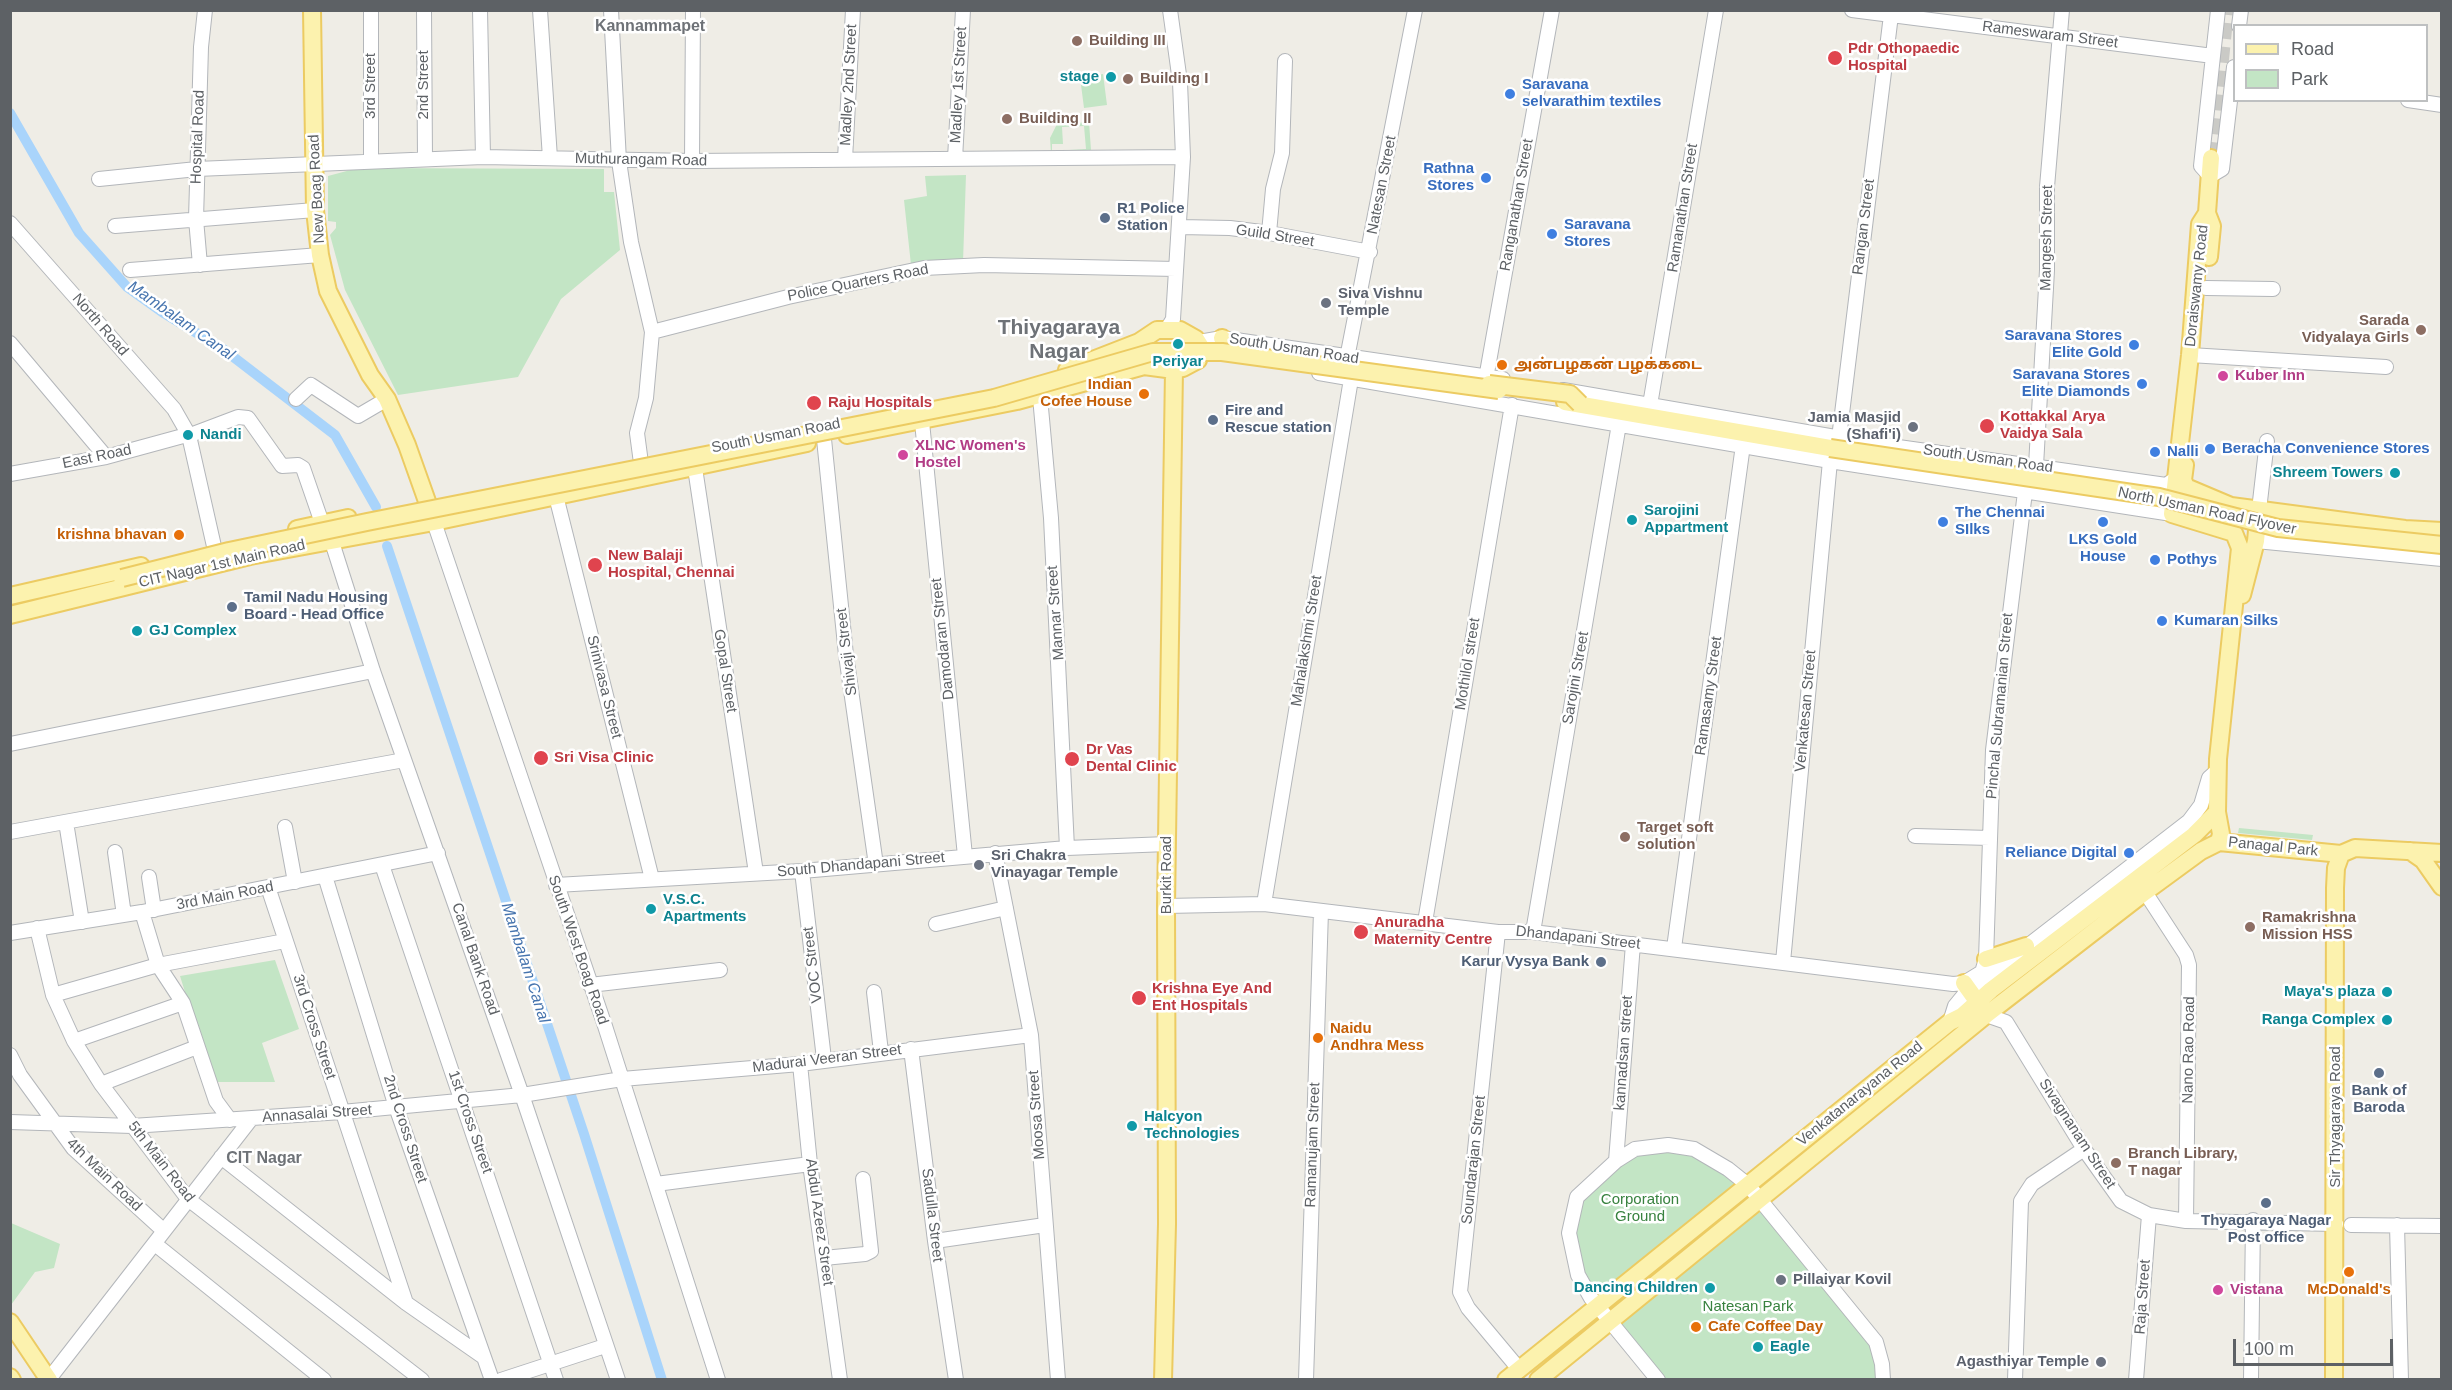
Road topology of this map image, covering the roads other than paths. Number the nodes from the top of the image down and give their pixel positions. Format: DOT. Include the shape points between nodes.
graph roads {
  1 [pos="205,10"];
  2 [pos="312,10"];
  3 [pos="371,10"];
  4 [pos="424,10"];
  5 [pos="480,10"];
  6 [pos="540,10"];
  7 [pos="611,10"];
  8 [pos="693,10"];
  9 [pos="853,10"];
  10 [pos="963,10"];
  11 [pos="1170,10"];
  12 [pos="1415,10"];
  13 [pos="1552,10"];
  14 [pos="1716,10"];
  15 [pos="1852,10"];
  16 [pos="2062,10"];
  17 [pos="2218,10"];
  18 [pos="1891,15"];
  19 [pos="2058,35"];
  20 [pos="2213,56"];
  21 [pos="1285,61"];
  22 [pos="2233,83"];
  23 [pos="2422,102"];
  24 [pos="2442,105"];
  25 [pos="483,157"];
  26 [pos="1183,157"];
  27 [pos="550,158"];
  28 [pos="2211,158"];
  29 [pos="425,159"];
  30 [pos="845,159"];
  31 [pos="955,159"];
  32 [pos="371,160"];
  33 [pos="619,161"];
  34 [pos="692,161"];
  35 [pos="314,163"];
  36 [pos="197,170"];
  37 [pos="2210,176"];
  38 [pos="99,179"];
  39 [pos="315,210"];
  40 [pos="2207,213"];
  41 [pos="196,219"];
  42 [pos="10,223"];
  43 [pos="115,226"];
  44 [pos="1180,227"];
  45 [pos="1269,233"];
  46 [pos="1370,252"];
  47 [pos="320,255"];
  48 [pos="200,265"];
  49 [pos="1176,269"];
  50 [pos="130,270"];
  51 [pos="2206,288"];
  52 [pos="2272,289"];
  53 [pos="1167,329"];
  54 [pos="652,332"];
  55 [pos="1222,338"];
  56 [pos="1139,342"];
  57 [pos="1199,342"];
  58 [pos="10,343"];
  59 [pos="2195,356"];
  60 [pos="1347,358"];
  61 [pos="1198,360"];
  62 [pos="1144,366"];
  63 [pos="2386,367"];
  64 [pos="1174,370"];
  65 [pos="1486,376"];
  66 [pos="1351,378"];
  67 [pos="1040,387"];
  68 [pos="296,399"];
  69 [pos="387,399"];
  70 [pos="1482,400"];
  71 [pos="1580,404"];
  72 [pos="1512,405"];
  73 [pos="1650,405"];
  74 [pos="922,422"];
  75 [pos="1619,424"];
  76 [pos="1646,428"];
  77 [pos="188,435"];
  78 [pos="824,439"];
  79 [pos="2267,441"];
  80 [pos="1743,445"];
  81 [pos="1833,449"];
  82 [pos="1854,452"];
  83 [pos="106,457"];
  84 [pos="642,463"];
  85 [pos="2036,466"];
  86 [pos="695,468"];
  87 [pos="10,474"];
  88 [pos="2175,479"];
  89 [pos="2025,492"];
  90 [pos="556,496"];
  91 [pos="430,504"];
  92 [pos="2259,510"];
  93 [pos="2172,514"];
  94 [pos="434,522"];
  95 [pos="322,523"];
  96 [pos="2442,531"];
  97 [pos="332,539"];
  98 [pos="2256,541"];
  99 [pos="2442,545"];
  100 [pos="216,556"];
  101 [pos="2442,559"];
  102 [pos="10,596"];
  103 [pos="10,604"];
  104 [pos="10,615"];
  105 [pos="2233,618"];
  106 [pos="374,671"];
  107 [pos="10,744"];
  108 [pos="404,760"];
  109 [pos="2218,770"];
  110 [pos="2217,812"];
  111 [pos="66,822"];
  112 [pos="285,827"];
  113 [pos="10,832"];
  114 [pos="1915,836"];
  115 [pos="1990,838"];
  116 [pos="2219,842"];
  117 [pos="1167,844"];
  118 [pos="1067,848"];
  119 [pos="2410,851"];
  120 [pos="115,852"];
  121 [pos="438,853"];
  122 [pos="995,853"];
  123 [pos="2442,853"];
  124 [pos="2341,854"];
  125 [pos="965,856"];
  126 [pos="382,865"];
  127 [pos="876,865"];
  128 [pos="802,871"];
  129 [pos="756,873"];
  130 [pos="325,876"];
  131 [pos="149,877"];
  132 [pos="651,879"];
  133 [pos="295,882"];
  134 [pos="556,885"];
  135 [pos="268,887"];
  136 [pos="2442,887"];
  137 [pos="2145,892"];
  138 [pos="1264,904"];
  139 [pos="1166,906"];
  140 [pos="1006,908"];
  141 [pos="148,911"];
  142 [pos="1321,911"];
  143 [pos="124,915"];
  144 [pos="82,922"];
  145 [pos="1425,922"];
  146 [pos="936,924"];
  147 [pos="37,928"];
  148 [pos="1498,932"];
  149 [pos="1533,932"];
  150 [pos="10,933"];
  151 [pos="285,941"];
  152 [pos="1632,944"];
  153 [pos="2026,945"];
  154 [pos="1674,948"];
  155 [pos="1986,959"];
  156 [pos="1783,962"];
  157 [pos="158,965"];
  158 [pos="720,970"];
  159 [pos="590,985"];
  160 [pos="874,992"];
  161 [pos="52,995"];
  162 [pos="1969,995"];
  163 [pos="183,1003"];
  164 [pos="1031,1035"];
  165 [pos="74,1041"];
  166 [pos="197,1047"];
  167 [pos="911,1049"];
  168 [pos="881,1052"];
  169 [pos="10,1055"];
  170 [pos="824,1059"];
  171 [pos="800,1064"];
  172 [pos="622,1079"];
  173 [pos="101,1084"];
  174 [pos="522,1095"];
  175 [pos="463,1101"];
  176 [pos="396,1107"];
  177 [pos="342,1113"];
  178 [pos="250,1119"];
  179 [pos="230,1120"];
  180 [pos="10,1122"];
  181 [pos="56,1125"];
  182 [pos="132,1126"];
  183 [pos="2084,1149"];
  184 [pos="221,1157"];
  185 [pos="1616,1161"];
  186 [pos="810,1164"];
  187 [pos="863,1179"];
  188 [pos="656,1184"];
  189 [pos="1748,1185"];
  190 [pos="188,1199"];
  191 [pos="1757,1199"];
  192 [pos="2149,1215"];
  193 [pos="2253,1220"];
  194 [pos="2186,1221"];
  195 [pos="2344,1224"];
  196 [pos="1045,1225"];
  197 [pos="2397,1225"];
  198 [pos="2442,1226"];
  199 [pos="164,1231"];
  200 [pos="935,1241"];
  201 [pos="155,1244"];
  202 [pos="824,1258"];
  203 [pos="406,1303"];
  204 [pos="1598,1308"];
  205 [pos="1610,1320"];
  206 [pos="10,1322"];
  207 [pos="605,1346"];
  208 [pos="482,1356"];
  209 [pos="549,1363"];
  210 [pos="1513,1375"];
  211 [pos="49,1379"];
  212 [pos="324,1380"];
  213 [pos="422,1380"];
  214 [pos="492,1380"];
  215 [pos="501,1380"];
  216 [pos="555,1380"];
  217 [pos="618,1380"];
  218 [pos="718,1380"];
  219 [pos="840,1380"];
  220 [pos="956,1380"];
  221 [pos="1058,1380"];
  222 [pos="1163,1380"];
  223 [pos="1306,1380"];
  224 [pos="1538,1380"];
  225 [pos="1658,1380"];
  226 [pos="1883,1380"];
  227 [pos="2015,1380"];
  228 [pos="2136,1380"];
  229 [pos="2251,1380"];
  230 [pos="2334,1380"];
  231 [pos="2402,1380"];
  1 -- 36 [label="street, Hospital Road"];
  2 -- 35 [label="main road, New Boag Road"];
  3 -- 32 [label="street, 3rd Street"];
  4 -- 29 [label="street, 2nd Street"];
  5 -- 25 [label="street"];
  6 -- 27 [label="street"];
  7 -- 33 [label="street"];
  8 -- 34 [label="street"];
  9 -- 30 [label="street, Madley 2nd Street"];
  10 -- 31 [label="street, Madley 1st Street"];
  11 -- 26 [label="street" via="1180,82"];
  12 -- 46 [label="street, Natesan Street"];
  13 -- 65 [label="street, Ranganathan Street"];
  14 -- 73 [label="street, Ramanathan Street"];
  15 -- 18 [label="street, Rameswaram Street"];
  16 -- 19 [label="street, Mangesh Street"];
  17 -- 20 [label="street"];
  18 -- 19 [label="street, Rameswaram Street"];
  18 -- 81 [label="street, Rangan Street"];
  19 -- 20 [label="street, Rameswaram Street"];
  19 -- 85 [label="street, Mangesh Street" via="2047,187 2047,270"];
  20 -- 37 [label="street" via="2201,166"];
  21 -- 45 [label="street" via="1282,153 1273,189"];
  22 -- 37 [label="street" via="2222,169"];
  23 -- 24 [label="street"];
  25 -- 27 [label="street, Muthurangam Road"];
  25 -- 29 [label="street, Muthurangam Road"];
  26 -- 31 [label="street, Muthurangam Road"];
  26 -- 44 [label="street"];
  27 -- 33 [label="street, Muthurangam Road"];
  28 -- 37 [label="main road"];
  29 -- 32 [label="street, Muthurangam Road"];
  30 -- 31 [label="street, Muthurangam Road"];
  30 -- 34 [label="street, Muthurangam Road"];
  32 -- 35 [label="street, Muthurangam Road"];
  33 -- 34 [label="street, Muthurangam Road"];
  33 -- 54 [label="street" via="631,242"];
  35 -- 36 [label="street, Muthurangam Road"];
  35 -- 39 [label="main road, New Boag Road"];
  36 -- 38 [label="street, Muthurangam Road"];
  36 -- 41 [label="street, Hospital Road"];
  37 -- 40 [label="main road"];
  39 -- 41 [label="street"];
  39 -- 47 [label="main road, New Boag Road"];
  40 -- 51 [label="main road, Doraiswamy Road" via="2212,226"];
  40 -- 59 [label="main road, Doraiswamy Road" via="2200,224"];
  41 -- 43 [label="street"];
  41 -- 48 [label="street, Hospital Road"];
  42 -- 77 [label="street, North Road" via="174,409"];
  44 -- 45 [label="street, Guild Street"];
  44 -- 49 [label="street"];
  45 -- 46 [label="street, Guild Street"];
  46 -- 60 [label="street, Natesan Street"];
  47 -- 48 [label="street"];
  47 -- 69 [label="main road, New Boag Road" via="328,291 370,375"];
  48 -- 50 [label="street"];
  49 -- 53 [label="street" via="1173,319"];
  49 -- 54 [label="street, Police Quarters Road" via="984,265 924,268"];
  51 -- 52 [label="street"];
  51 -- 59 [label="main road, Doraiswamy Road"];
  53 -- 56 [label="main road, South Usman Road" via="1151,332"];
  53 -- 57 [label="main road" via="1180,330"];
  54 -- 84 [label="street" via="646,398 638,433"];
  55 -- 57 [label="street, South Usman Road"];
  55 -- 60 [label="street, South Usman Road"];
  55 -- 71 [label="main road, bridge" via="1227,344 1272,352 1570,394"];
  56 -- 62 [label="main road"];
  56 -- 67 [label="main road, South Usman Road"];
  57 -- 61 [label="main road"];
  58 -- 83 [label="street"];
  59 -- 63 [label="street"];
  59 -- 88 [label="main road, Doraiswamy Road"];
  59 -- 92 [label="main road, Doraiswamy Road" via="2183,480 2186,487 2205,497"];
  60 -- 65 [label="street, South Usman Road"];
  61 -- 64 [label="main road, South Usman Road"];
  61 -- 66 [label="street, South Usman Road" via="1211,358"];
  62 -- 64 [label="main road, South Usman Road"];
  62 -- 67 [label="main road, South Usman Road"];
  64 -- 117 [label="main road, Burkit Road"];
  65 -- 70 [label="street, Ranganathan Street"];
  65 -- 73 [label="street, South Usman Road"];
  66 -- 70 [label="street, South Usman Road"];
  66 -- 138 [label="street, Mahalakshmi Street"];
  67 -- 74 [label="main road, South Usman Road"];
  67 -- 84 [label="main road, South Usman Road"];
  67 -- 118 [label="street, Mannar Street" via="1061,677"];
  68 -- 69 [label="street" via="310,385 358,416"];
  69 -- 91 [label="main road, New Boag Road"];
  70 -- 72 [label="street, South Usman Road"];
  71 -- 81 [label="main road, North Usman Road Flyover"];
  71 -- 103 [label="main road, South Usman Road, bridge" via="1222,352 1162,351 994,398 229,551"];
  72 -- 75 [label="street, South Usman Road"];
  72 -- 145 [label="street, Mothilol street"];
  73 -- 81 [label="street, South Usman Road"];
  74 -- 78 [label="main road, South Usman Road"];
  74 -- 125 [label="street, Damodaran Street"];
  75 -- 76 [label="street, South Usman Road"];
  75 -- 149 [label="street, Sarojini Street"];
  76 -- 80 [label="street, South Usman Road"];
  76 -- 82 [label="main road" via="1653,425 1838,457"];
  77 -- 83 [label="street, East Road"];
  77 -- 95 [label="street, East Road" via="238,417 248,418 282,466 303,468"];
  77 -- 100 [label="street, North Road"];
  78 -- 86 [label="main road, South Usman Road"];
  78 -- 127 [label="street, Shivaji Street" via="846,655"];
  79 -- 92 [label="street"];
  80 -- 81 [label="street, South Usman Road"];
  80 -- 154 [label="street, Ramasamy Street"];
  81 -- 82 [label="main road, North Usman Road Flyover, bridge"];
  81 -- 85 [label="street, South Usman Road"];
  81 -- 89 [label="street, South Usman Road" via="1923,474"];
  81 -- 156 [label="street, Venkatesan Street"];
  82 -- 99 [label="main road, North Usman Road Flyover, bridge" via="2159,497 2278,528"];
  83 -- 87 [label="street, East Road"];
  84 -- 91 [label="main road, South Usman Road"];
  85 -- 88 [label="street, South Usman Road" via="2166,485"];
  85 -- 89 [label="street, Mangesh Street"];
  86 -- 90 [label="main road, South Usman Road"];
  86 -- 129 [label="street, Gopal Street"];
  88 -- 93 [label="main road, Doraiswamy Road"];
  89 -- 93 [label="street, South Usman Road"];
  89 -- 115 [label="street, Pinchal Subramanian Street" via="1993,750"];
  90 -- 94 [label="main road, South Usman Road"];
  90 -- 132 [label="street, Srinivasa Street"];
  91 -- 94 [label="main road, New Boag Road"];
  91 -- 95 [label="main road, South Usman Road"];
  92 -- 96 [label="main road"];
  92 -- 98 [label="main road, Panagal Park"];
  93 -- 105 [label="main road, Panagal Park" via="2234,534 2240,548"];
  94 -- 97 [label="main road, CIT Nagar 1st Main Road"];
  94 -- 134 [label="street, South West Boag Road"];
  95 -- 100 [label="main road, South Usman Road"];
  97 -- 100 [label="main road, CIT Nagar 1st Main Road"];
  97 -- 106 [label="street, Canal Bank Road"];
  98 -- 101 [label="street"];
  98 -- 105 [label="main road, Panagal Park"];
  100 -- 102 [label="main road"];
  100 -- 104 [label="main road, CIT Nagar 1st Main Road"];
  105 -- 109 [label="main road, Panagal Park"];
  106 -- 107 [label="street"];
  106 -- 108 [label="street, Canal Bank Road"];
  108 -- 111 [label="street"];
  108 -- 121 [label="street, Canal Bank Road"];
  109 -- 110 [label="main road, Panagal Park"];
  109 -- 153 [label="street" via="2209,778 2201,806 2189,820"];
  110 -- 116 [label="main road, Panagal Park"];
  110 -- 162 [label="main road, Venkatanarayana Road" via="2194,835"];
  111 -- 113 [label="street"];
  111 -- 144 [label="street"];
  112 -- 133 [label="street"];
  114 -- 115 [label="street"];
  115 -- 155 [label="street, Pinchal Subramanian Street"];
  116 -- 124 [label="main road, Panagal Park"];
  116 -- 137 [label="main road, Venkatanarayana Road"];
  117 -- 118 [label="street, South Dhandapani Street"];
  117 -- 139 [label="main road, Burkit Road"];
  118 -- 122 [label="street, South Dhandapani Street"];
  119 -- 123 [label="main road, Panagal Park"];
  119 -- 124 [label="main road, Panagal Park" via="2355,848"];
  119 -- 136 [label="main road"];
  120 -- 143 [label="street"];
  121 -- 126 [label="street, 3rd Main Road"];
  121 -- 174 [label="street, Canal Bank Road"];
  122 -- 125 [label="street, South Dhandapani Street"];
  122 -- 140 [label="street, Moosa Street"];
  124 -- 195 [label="main road, Sir Thyagaraya Road" via="2335,888"];
  125 -- 127 [label="street, South Dhandapani Street"];
  126 -- 130 [label="street, 3rd Main Road"];
  126 -- 175 [label="street, 1st Cross Street"];
  127 -- 128 [label="street, South Dhandapani Street"];
  128 -- 129 [label="street, South Dhandapani Street"];
  128 -- 170 [label="street, VOC Street"];
  129 -- 132 [label="street, South Dhandapani Street"];
  130 -- 133 [label="street, 3rd Main Road"];
  130 -- 176 [label="street, 2nd Cross Street"];
  131 -- 141 [label="street"];
  132 -- 134 [label="street, South Dhandapani Street"];
  133 -- 135 [label="street, 3rd Main Road"];
  134 -- 159 [label="street, South West Boag Road"];
  135 -- 141 [label="street, 3rd Main Road"];
  135 -- 151 [label="street, 3rd Cross Street"];
  137 -- 162 [label="main road, Venkatanarayana Road"];
  137 -- 194 [label="street, Nano Rao Road" via="2189,965"];
  138 -- 139 [label="street, Dhandapani Street"];
  138 -- 142 [label="street, Dhandapani Street"];
  139 -- 222 [label="main road, Burkit Road" via="1167,1224"];
  140 -- 146 [label="street"];
  140 -- 164 [label="street, Moosa Street"];
  141 -- 143 [label="street, 3rd Main Road"];
  141 -- 157 [label="street"];
  142 -- 145 [label="street, Dhandapani Street"];
  142 -- 223 [label="street, Ramanujam Street"];
  143 -- 144 [label="street, 3rd Main Road"];
  144 -- 147 [label="street, 3rd Main Road"];
  145 -- 148 [label="street, Dhandapani Street"];
  147 -- 150 [label="street, 3rd Main Road"];
  147 -- 161 [label="street, 5th Main Road"];
  148 -- 149 [label="street, Dhandapani Street"];
  148 -- 210 [label="street, Soundarajan Street" via="1460,1292"];
  149 -- 152 [label="street, Dhandapani Street"];
  151 -- 157 [label="street"];
  151 -- 177 [label="street, 3rd Cross Street"];
  152 -- 154 [label="street, Dhandapani Street"];
  152 -- 185 [label="street, kannadsan street"];
  153 -- 155 [label="main road"];
  153 -- 162 [label="street"];
  154 -- 156 [label="street, Dhandapani Street"];
  155 -- 162 [label="street"];
  156 -- 162 [label="street, Dhandapani Street"];
  157 -- 161 [label="street"];
  157 -- 163 [label="street"];
  158 -- 159 [label="street"];
  159 -- 172 [label="street, South West Boag Road"];
  160 -- 168 [label="street"];
  161 -- 165 [label="street, 5th Main Road"];
  162 -- 183 [label="street, Sivagnanam Street" via="2006,1022"];
  162 -- 189 [label="main road, Venkatanarayana Road" via="1950,1022"];
  162 -- 191 [label="main road, Venkatanarayana Road"];
  163 -- 165 [label="street"];
  163 -- 166 [label="street"];
  164 -- 167 [label="street, Madurai Veeran Street"];
  164 -- 196 [label="street, Moosa Street"];
  165 -- 173 [label="street, 5th Main Road"];
  166 -- 173 [label="street"];
  166 -- 179 [label="street" via="216,1101"];
  167 -- 168 [label="street, Madurai Veeran Street"];
  167 -- 200 [label="street, Sadulla Street"];
  168 -- 170 [label="street, Madurai Veeran Street"];
  169 -- 181 [label="street, 4th Main Road"];
  170 -- 171 [label="street, Madurai Veeran Street"];
  171 -- 172 [label="street, Madurai Veeran Street"];
  171 -- 186 [label="street, Abdul Azeez Street"];
  172 -- 174 [label="street, Annasalai Street"];
  172 -- 188 [label="street, South West Boag Road"];
  173 -- 182 [label="street, 5th Main Road"];
  174 -- 175 [label="street, Annasalai Street"];
  174 -- 207 [label="street, Canal Bank Road"];
  175 -- 176 [label="street, Annasalai Street"];
  175 -- 209 [label="street, 1st Cross Street"];
  176 -- 177 [label="street, Annasalai Street"];
  176 -- 208 [label="street, 2nd Cross Street"];
  177 -- 178 [label="street, Annasalai Street"];
  177 -- 203 [label="street, 3rd Cross Street"];
  178 -- 179 [label="street, Annasalai Street"];
  178 -- 184 [label="street"];
  179 -- 182 [label="street, Annasalai Street"];
  180 -- 181 [label="street, Annasalai Street"];
  181 -- 182 [label="street, Annasalai Street"];
  181 -- 199 [label="street, 4th Main Road" via="73,1148"];
  182 -- 190 [label="street, 5th Main Road"];
  183 -- 192 [label="street, Sivagnanam Street" via="2121,1201"];
  183 -- 227 [label="street" via="2032,1184 2020,1201"];
  184 -- 190 [label="street"];
  184 -- 203 [label="street"];
  185 -- 189 [label="street" via="1635,1149 1668,1145 1694,1149"];
  185 -- 204 [label="street" via="1577,1197 1569,1233 1578,1275"];
  186 -- 188 [label="street"];
  186 -- 202 [label="street, Abdul Azeez Street"];
  187 -- 202 [label="street" via="871,1251"];
  188 -- 218 [label="street, South West Boag Road"];
  189 -- 191 [label="street"];
  189 -- 204 [label="main road, Venkatanarayana Road"];
  190 -- 199 [label="street"];
  190 -- 213 [label="street, 5th Main Road"];
  191 -- 205 [label="main road, Venkatanarayana Road"];
  191 -- 226 [label="street" via="1876,1342"];
  192 -- 194 [label="street, Sivagnanam Street"];
  192 -- 228 [label="street, Raja Street"];
  193 -- 194 [label="street, Sivagnanam Street"];
  193 -- 195 [label="street, Sivagnanam Street"];
  193 -- 229 [label="street"];
  195 -- 197 [label="street, Sivagnanam Street"];
  195 -- 230 [label="main road, Sir Thyagaraya Road"];
  196 -- 200 [label="street"];
  196 -- 221 [label="street, Moosa Street"];
  197 -- 198 [label="street, Sivagnanam Street"];
  197 -- 231 [label="street"];
  199 -- 201 [label="street"];
  200 -- 220 [label="street, Sadulla Street"];
  201 -- 211 [label="street"];
  201 -- 212 [label="street"];
  202 -- 219 [label="street, Abdul Azeez Street"];
  203 -- 208 [label="street"];
  204 -- 205 [label="street"];
  204 -- 210 [label="main road, Venkatanarayana Road"];
  205 -- 224 [label="main road, Venkatanarayana Road"];
  205 -- 225 [label="street"];
  206 -- 211 [label="main road"];
  207 -- 209 [label="street"];
  207 -- 217 [label="street, Canal Bank Road"];
  208 -- 214 [label="street, 2nd Cross Street"];
  209 -- 215 [label="street"];
  209 -- 216 [label="street, 1st Cross Street"];
}
